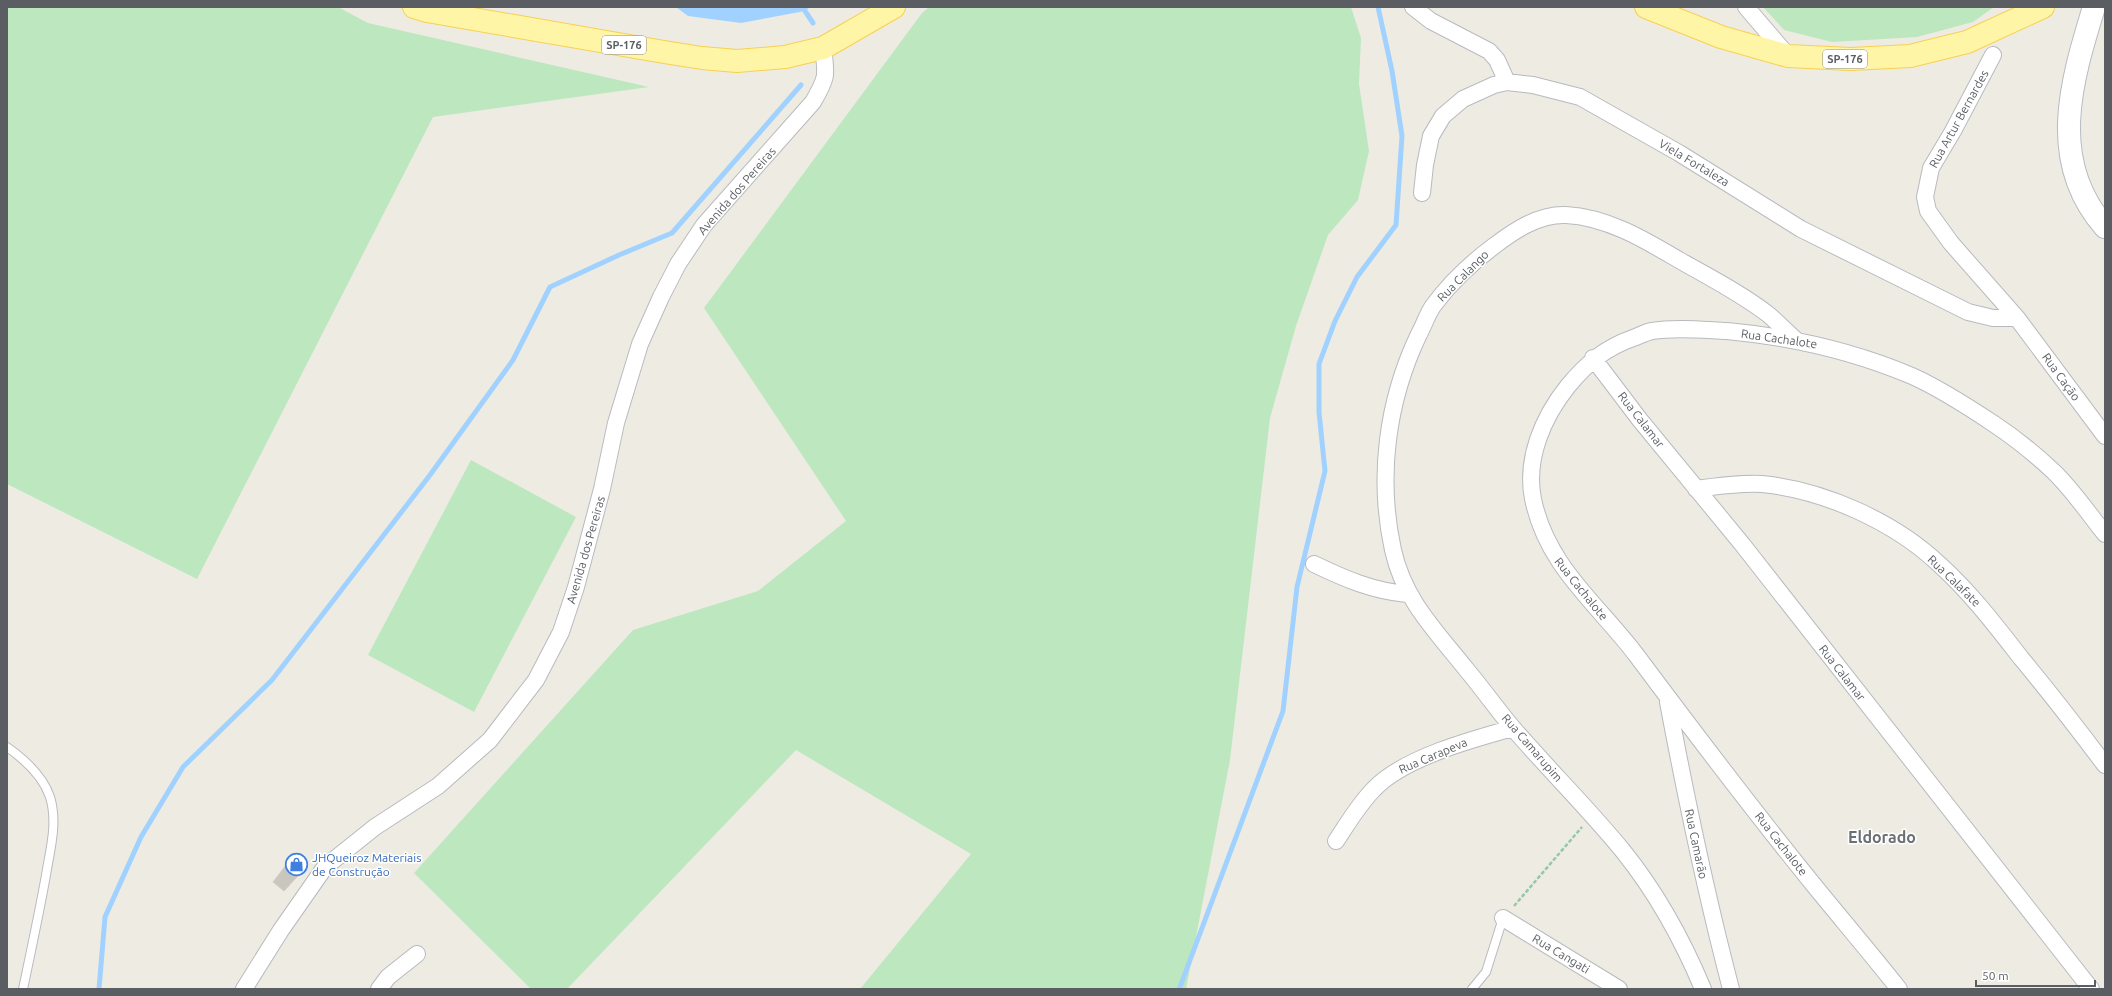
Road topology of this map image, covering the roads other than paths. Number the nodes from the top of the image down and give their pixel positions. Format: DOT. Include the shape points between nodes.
graph roads {
  1 [pos="414,7"];
  2 [pos="871,7"];
  3 [pos="894,7"];
  4 [pos="1413,7"];
  5 [pos="1646,7"];
  6 [pos="1746,7"];
  7 [pos="2043,7"];
  8 [pos="2094,7"];
  9 [pos="828,45"];
  10 [pos="1993,55"];
  11 [pos="1788,56"];
  12 [pos="1507,82"];
  13 [pos="1422,193"];
  14 [pos="2105,227"];
  15 [pos="2017,318"];
  16 [pos="1797,340"];
  17 [pos="1593,358"];
  18 [pos="2105,436"];
  19 [pos="1696,489"];
  20 [pos="2105,534"];
  21 [pos="1314,564"];
  22 [pos="1407,594"];
  23 [pos="1667,698"];
  24 [pos="1513,728"];
  25 [pos="7,747"];
  26 [pos="2105,765"];
  27 [pos="1336,841"];
  28 [pos="1503,918"];
  29 [pos="417,954"];
  30 [pos="23,989"];
  31 [pos="244,989"];
  32 [pos="379,989"];
  33 [pos="1472,989"];
  34 [pos="1619,989"];
  35 [pos="1703,989"];
  36 [pos="1731,989"];
  37 [pos="1899,989"];
  38 [pos="2091,989"];
  1 -- 9 [label="main road, SP-176" via="702,58 759,61"];
  2 -- 9 [label="main road"];
  3 -- 9 [label="main road, SP-176"];
  4 -- 12 [label="street" via="1431,21 1489,51 1497,60"];
  5 -- 11 [label="main road, SP-176" via="1721,37"];
  6 -- 11 [label="street"];
  7 -- 11 [label="main road, SP-176" via="1967,42 1910,56 1851,59"];
  8 -- 14 [label="street" via="2070,100 2069,150 2078,188"];
  9 -- 31 [label="street, Avenida dos Pereiras" via="824,83 813,102 704,225 678,264 661,297 640,344 616,424 576,587 561,632 536,680 490,740 438,786 375,827 326,867 281,930"];
  10 -- 15 [label="street, Rua Artur Bernardes" via="1931,168 1925,197 1928,212"];
  12 -- 13 [label="street, Viela Fortaleza" via="1463,99 1443,116 1431,136 1424,165"];
  12 -- 15 [label="street, Viela Fortaleza" via="1533,85 1580,97 1679,153 1801,228 1968,312 1993,318"];
  15 -- 18 [label="street, Rua Cação"];
  16 -- 17 [label="street, Rua Cachalote" via="1769,335 1703,330 1651,331 1614,345"];
  16 -- 20 [label="street, Rua Cachalote" via="1823,345 1914,377 1993,424 2053,470"];
  16 -- 22 [label="street, Rua Calango" via="1768,314 1640,237 1589,218 1562,215 1539,219 1514,231 1477,258 1432,308 1408,358 1396,392 1388,438 1386,497 1393,551"];
  17 -- 19 [label="street, Rua Calamar"];
  17 -- 23 [label="street, Rua Cachalote" via="1561,395 1540,430 1532,469 1532,496 1540,526 1551,551 1567,574 1636,654"];
  19 -- 26 [label="street, Rua Calafate" via="1732,484 1762,484 1811,493 1892,528 1940,564 1984,610"];
  19 -- 38 [label="street, Rua Calamar" via="1742,544"];
  21 -- 22 [label="street" via="1359,585"];
  22 -- 24 [label="street, Rua Camarupim"];
  23 -- 36 [label="street, Rua Camarão" via="1707,895"];
  23 -- 37 [label="street, Rua Cachalote"];
  24 -- 27 [label="street, Rua Carapeva" via="1453,746 1422,758 1392,774 1374,788"];
  24 -- 35 [label="street, Rua Camarupim" via="1624,853 1677,934"];
  25 -- 30 [label="lane" via="26,762 46,786 53,814 53,831 38,922"];
  28 -- 33 [label="lane" via="1486,972"];
  28 -- 34 [label="street, Rua Cangati"];
  29 -- 32 [label="street" via="388,977"];
}
